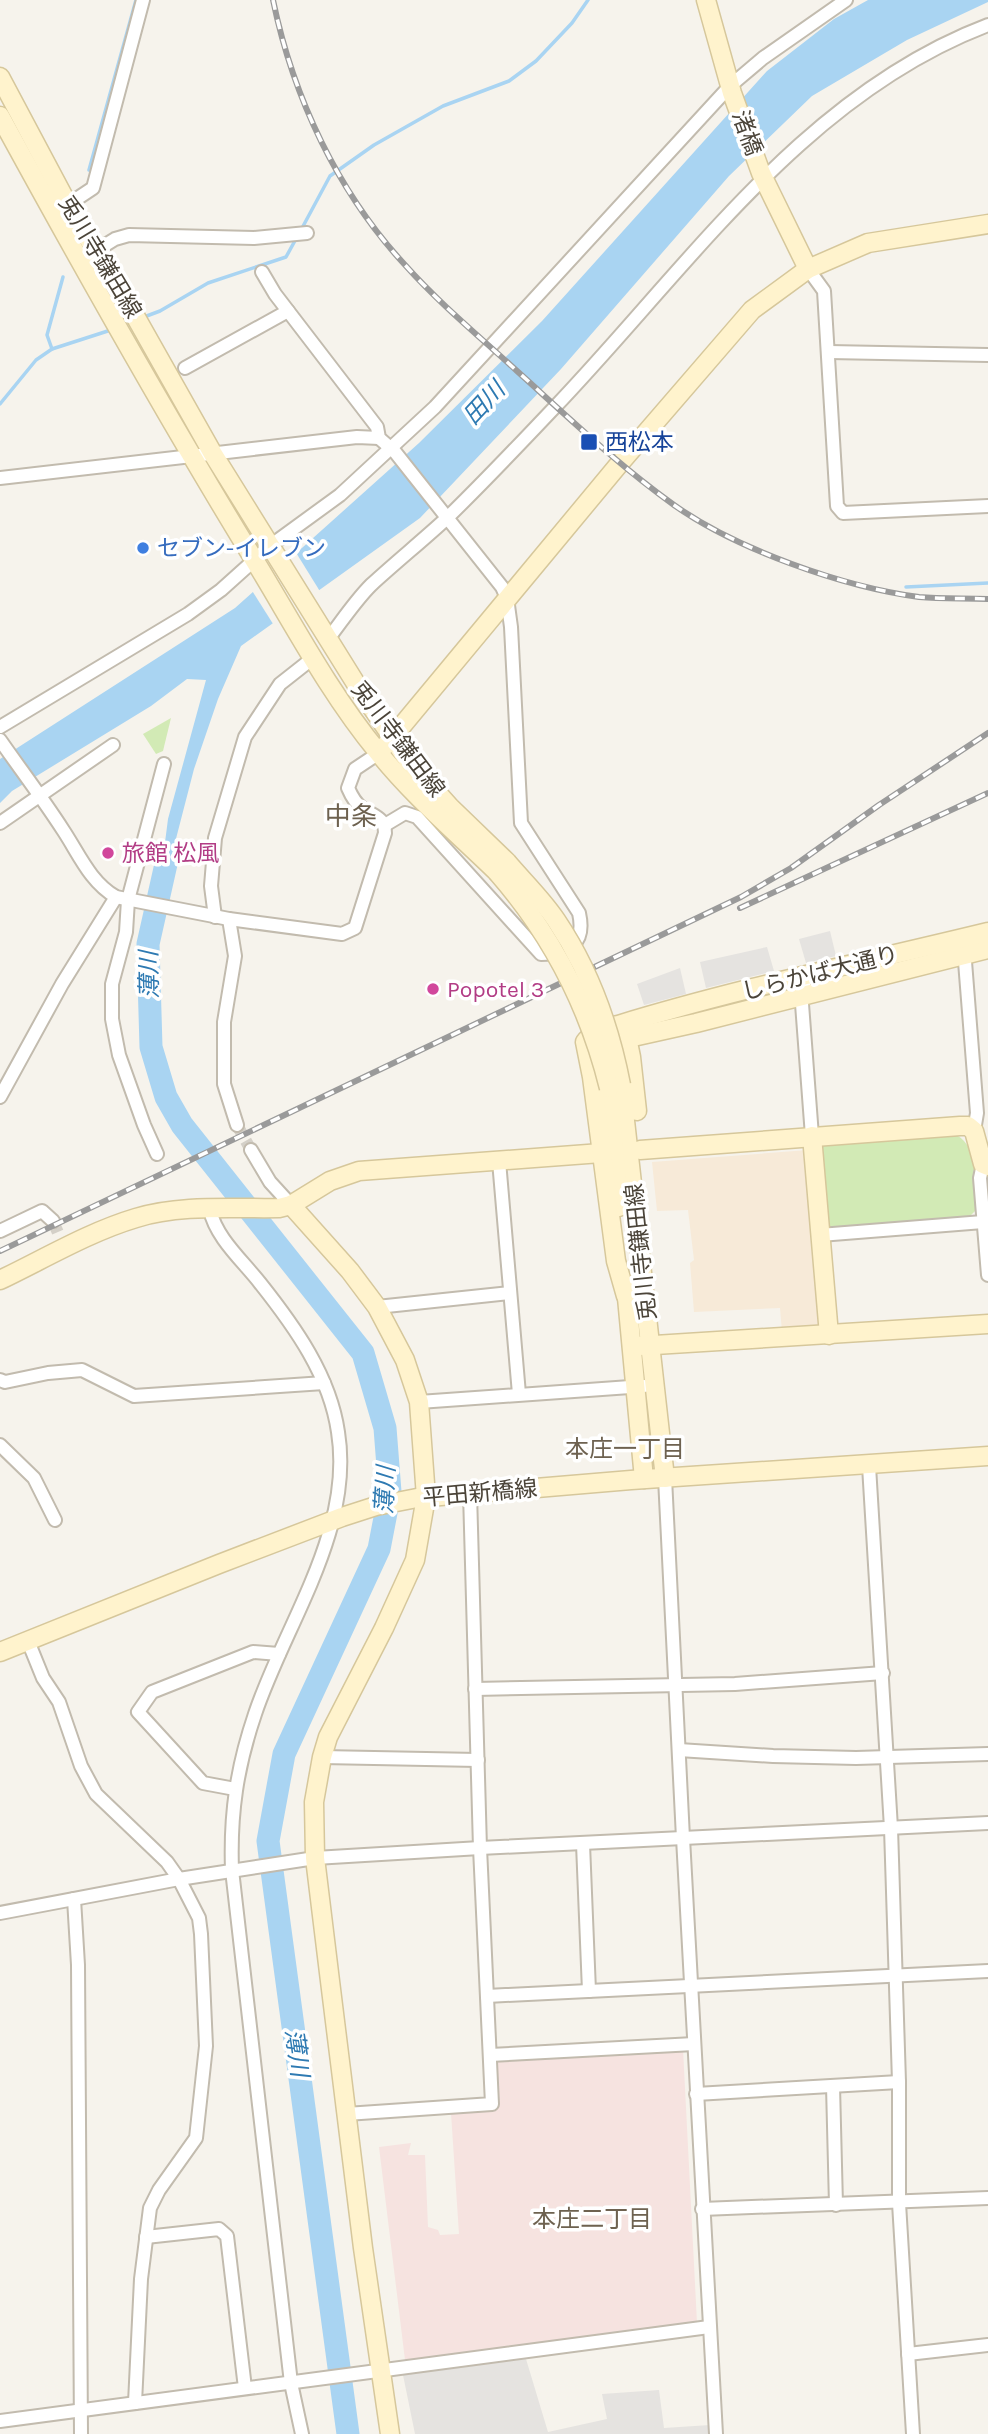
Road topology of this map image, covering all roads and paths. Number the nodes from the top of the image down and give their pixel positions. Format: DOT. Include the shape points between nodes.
graph roads {
  1 [pos="143,0"];
  2 [pos="706,0"];
  3 [pos="846,0"];
  4 [pos="988,25"];
  5 [pos="0,77"];
  6 [pos="731,89"];
  7 [pos="0,116"];
  8 [pos="763,176"];
  9 [pos="61,209"];
  10 [pos="988,224"];
  11 [pos="307,233"];
  12 [pos="87,256"];
  13 [pos="808,269"];
  14 [pos="262,272"];
  15 [pos="288,311"];
  16 [pos="830,352"];
  17 [pos="988,355"];
  18 [pos="185,369"];
  19 [pos="379,438"];
  20 [pos="393,450"];
  21 [pos="214,454"];
  22 [pos="191,457"];
  23 [pos="0,478"];
  24 [pos="988,506"];
  25 [pos="446,515"];
  26 [pos="272,549"];
  27 [pos="257,564"];
  28 [pos="508,598"];
  29 [pos="326,636"];
  30 [pos="310,653"];
  31 [pos="0,727"];
  32 [pos="393,738"];
  33 [pos="0,740"];
  34 [pos="113,746"];
  35 [pos="379,753"];
  36 [pos="164,764"];
  37 [pos="37,793"];
  38 [pos="0,823"];
  39 [pos="385,825"];
  40 [pos="502,867"];
  41 [pos="127,900"];
  42 [pos="215,917"];
  43 [pos="229,919"];
  44 [pos="988,932"];
  45 [pos="964,946"];
  46 [pos="988,949"];
  47 [pos="805,977"];
  48 [pos="802,996"];
  49 [pos="654,1024"];
  50 [pos="626,1031"];
  51 [pos="615,1087"];
  52 [pos="0,1097"];
  53 [pos="237,1125"];
  54 [pos="974,1131"];
  55 [pos="812,1136"];
  56 [pos="251,1150"];
  57 [pos="640,1150"];
  58 [pos="601,1153"];
  59 [pos="158,1154"];
  60 [pos="499,1161"];
  61 [pos="985,1165"];
  62 [pos="285,1206"];
  63 [pos="212,1210"];
  64 [pos="53,1221"];
  65 [pos="983,1222"];
  66 [pos="0,1231"];
  67 [pos="820,1235"];
  68 [pos="988,1275"];
  69 [pos="0,1280"];
  70 [pos="645,1286"];
  71 [pos="510,1293"];
  72 [pos="626,1296"];
  73 [pos="377,1307"];
  74 [pos="988,1324"];
  75 [pos="828,1335"];
  76 [pos="632,1346"];
  77 [pos="651,1346"];
  78 [pos="0,1380"];
  79 [pos="324,1383"];
  80 [pos="654,1385"];
  81 [pos="635,1387"];
  82 [pos="519,1394"];
  83 [pos="419,1402"];
  84 [pos="0,1445"];
  85 [pos="988,1457"];
  86 [pos="869,1466"];
  87 [pos="665,1478"];
  88 [pos="644,1479"];
  89 [pos="470,1493"];
  90 [pos="421,1497"];
  91 [pos="338,1519"];
  92 [pos="55,1520"];
  93 [pos="28,1641"];
  94 [pos="0,1652"];
  95 [pos="278,1654"];
  96 [pos="883,1673"];
  97 [pos="676,1686"];
  98 [pos="475,1689"];
  99 [pos="679,1750"];
  100 [pos="988,1754"];
  101 [pos="887,1757"];
  102 [pos="322,1758"];
  103 [pos="478,1760"];
  104 [pos="234,1789"];
  105 [pos="988,1824"];
  106 [pos="891,1828"];
  107 [pos="682,1838"];
  108 [pos="583,1844"];
  109 [pos="480,1848"];
  110 [pos="310,1859"];
  111 [pos="236,1869"];
  112 [pos="179,1879"];
  113 [pos="74,1899"];
  114 [pos="0,1913"];
  115 [pos="988,1971"];
  116 [pos="896,1976"];
  117 [pos="691,1987"];
  118 [pos="589,1991"];
  119 [pos="487,1996"];
  120 [pos="694,2044"];
  121 [pos="491,2055"];
  122 [pos="899,2082"];
  123 [pos="833,2086"];
  124 [pos="696,2094"];
  125 [pos="346,2114"];
  126 [pos="988,2198"];
  127 [pos="899,2203"];
  128 [pos="836,2205"];
  129 [pos="702,2210"];
  130 [pos="146,2237"];
  131 [pos="709,2327"];
  132 [pos="988,2345"];
  133 [pos="908,2354"];
  134 [pos="376,2372"];
  135 [pos="295,2382"];
  136 [pos="245,2388"];
  137 [pos="135,2403"];
  138 [pos="81,2409"];
  139 [pos="0,2421"];
  140 [pos="81,2434"];
  141 [pos="302,2434"];
  142 [pos="390,2434"];
  143 [pos="716,2434"];
  144 [pos="913,2434"];
  1 -- 9 [label="street" via="93,188"];
  2 -- 6 [label="street, 渚橋"];
  3 -- 6 [label="street" via="763,58"];
  4 -- 8 [label="street" via="916,58 825,120"];
  5 -- 9 [label="street, 兎川寺鎌田線"];
  6 -- 8 [label="street, 渚橋"];
  6 -- 20 [label="street"];
  7 -- 9 [label="street, 兎川寺鎌田線"];
  8 -- 13 [label="street, 渚橋"];
  8 -- 25 [label="street" via="556,406"];
  9 -- 12 [label="street, 兎川寺鎌田線"];
  10 -- 13 [label="street" via="868,243"];
  11 -- 12 [label="street" via="254,238 129,234"];
  12 -- 21 [label="street, 兎川寺鎌田線" via="137,320"];
  12 -- 22 [label="street, 兎川寺鎌田線" via="116,327"];
  13 -- 16 [label="street" via="824,291"];
  13 -- 28 [label="street" via="752,310"];
  14 -- 15 [label="street"];
  15 -- 18 [label="street"];
  15 -- 19 [label="street" via="377,427"];
  16 -- 17 [label="street"];
  16 -- 24 [label="street" via="837,506 843,513"];
  19 -- 20 [label="street"];
  19 -- 21 [label="street"];
  20 -- 25 [label="street"];
  20 -- 26 [label="street"];
  21 -- 22 [label="street"];
  21 -- 26 [label="street, 兎川寺鎌田線"];
  22 -- 23 [label="street"];
  22 -- 27 [label="street, 兎川寺鎌田線"];
  25 -- 28 [label="street"];
  25 -- 29 [label="street" via="369,587"];
  26 -- 27 [label="street"];
  26 -- 29 [label="street, 兎川寺鎌田線"];
  27 -- 30 [label="street, 兎川寺鎌田線"];
  27 -- 31 [label="street" via="188,614"];
  28 -- 32 [label="street"];
  28 -- 39 [label="street" via="521,823 579,913 582,927 576,943 565,951 541,954 417,817 405,813"];
  29 -- 32 [label="street, 兎川寺鎌田線"];
  30 -- 35 [label="street, 兎川寺鎌田線"];
  30 -- 42 [label="street" via="280,684 245,737 215,838 211,886"];
  32 -- 35 [label="street"];
  32 -- 40 [label="street, 兎川寺鎌田線"];
  33 -- 37 [label="street"];
  34 -- 37 [label="street"];
  35 -- 39 [label="street" via="355,769 348,788 361,807"];
  35 -- 40 [label="street, 兎川寺鎌田線" via="415,793"];
  36 -- 41 [label="street"];
  37 -- 38 [label="street"];
  37 -- 41 [label="street" via="94,879 104,890"];
  39 -- 43 [label="street" via="355,928 349,932"];
  40 -- 51 [label="street, 兎川寺鎌田線, bridge" via="564,966"];
  41 -- 42 [label="street"];
  41 -- 52 [label="street" via="62,984"];
  41 -- 59 [label="street" via="126,932 112,984 112,1019 119,1055"];
  42 -- 43 [label="street"];
  43 -- 53 [label="street" via="235,956 224,1022 224,1084"];
  44 -- 45 [label="street, しらかば大通り"];
  45 -- 46 [label="street, しらかば大通り"];
  45 -- 47 [label="street, しらかば大通り"];
  45 -- 48 [label="street, しらかば大通り"];
  45 -- 54 [label="street" via="977,1113"];
  47 -- 48 [label="street"];
  47 -- 49 [label="street, しらかば大通り"];
  48 -- 49 [label="street, しらかば大通り"];
  48 -- 55 [label="street"];
  49 -- 50 [label="street"];
  50 -- 57 [label="street"];
  50 -- 58 [label="street" via="588,1037 585,1042"];
  51 -- 70 [label="street, 兎川寺鎌田線"];
  51 -- 72 [label="street, 兎川寺鎌田線"];
  54 -- 55 [label="street" via="960,1126"];
  54 -- 61 [label="street"];
  55 -- 57 [label="street"];
  55 -- 67 [label="street"];
  56 -- 62 [label="street"];
  57 -- 70 [label="street"];
  58 -- 60 [label="street"];
  58 -- 72 [label="street" via="616,1261"];
  60 -- 62 [label="street" via="359,1171"];
  60 -- 71 [label="street"];
  61 -- 65 [label="street" via="980,1178"];
  62 -- 63 [label="street"];
  62 -- 73 [label="street" via="350,1271"];
  63 -- 69 [label="street" via="137,1217 62,1242"];
  63 -- 79 [label="street" via="213,1223 307,1350"];
  64 -- 66 [label="street" via="42,1211"];
  65 -- 67 [label="street"];
  65 -- 68 [label="street"];
  67 -- 75 [label="street"];
  70 -- 77 [label="street, 兎川寺鎌田線"];
  71 -- 73 [label="street"];
  71 -- 82 [label="street"];
  72 -- 76 [label="street, 兎川寺鎌田線"];
  73 -- 83 [label="street" via="405,1360"];
  74 -- 75 [label="street"];
  75 -- 77 [label="street"];
  76 -- 77 [label="street"];
  76 -- 81 [label="street, 兎川寺鎌田線"];
  77 -- 80 [label="street, 兎川寺鎌田線"];
  78 -- 79 [label="street" via="82,1370 134,1396"];
  79 -- 91 [label="street" via="339,1434"];
  80 -- 81 [label="street"];
  80 -- 87 [label="street, 兎川寺鎌田線"];
  81 -- 82 [label="street"];
  81 -- 88 [label="street, 兎川寺鎌田線"];
  82 -- 83 [label="street"];
  83 -- 90 [label="street"];
  84 -- 92 [label="street" via="34,1478"];
  85 -- 86 [label="street, 平田新橋線"];
  86 -- 87 [label="street, 平田新橋線"];
  86 -- 96 [label="street"];
  87 -- 88 [label="street, 平田新橋線"];
  87 -- 97 [label="street"];
  88 -- 89 [label="street, 平田新橋線"];
  89 -- 90 [label="street, 平田新橋線"];
  89 -- 98 [label="street"];
  90 -- 91 [label="street, 平田新橋線"];
  90 -- 102 [label="street" via="415,1560 339,1713"];
  91 -- 93 [label="street, 平田新橋線"];
  91 -- 95 [label="street"];
  93 -- 94 [label="street, 平田新橋線"];
  93 -- 112 [label="street" via="59,1702 96,1794 149,1843"];
  95 -- 104 [label="street" via="255,1713"];
  95 -- 104 [label="street" via="253,1652 152,1692 138,1712 203,1783"];
  96 -- 97 [label="street"];
  96 -- 101 [label="street"];
  97 -- 98 [label="street"];
  97 -- 99 [label="street"];
  98 -- 103 [label="street"];
  99 -- 101 [label="street"];
  99 -- 107 [label="street"];
  100 -- 101 [label="street"];
  101 -- 106 [label="street"];
  102 -- 103 [label="street"];
  102 -- 110 [label="street"];
  103 -- 109 [label="street"];
  104 -- 111 [label="street" via="231,1836"];
  105 -- 106 [label="street"];
  106 -- 107 [label="street"];
  106 -- 116 [label="street"];
  107 -- 108 [label="street"];
  107 -- 117 [label="street"];
  108 -- 109 [label="street"];
  108 -- 118 [label="street"];
  109 -- 110 [label="street"];
  109 -- 119 [label="street"];
  110 -- 111 [label="street"];
  110 -- 125 [label="street"];
  111 -- 112 [label="street"];
  111 -- 135 [label="street"];
  112 -- 113 [label="street"];
  112 -- 130 [label="street" via="199,1918 201,1934 203,2073 196,2138 159,2190 150,2208"];
  113 -- 114 [label="street"];
  113 -- 138 [label="street"];
  115 -- 116 [label="street"];
  116 -- 117 [label="street"];
  116 -- 122 [label="street"];
  117 -- 118 [label="street"];
  117 -- 120 [label="street"];
  118 -- 119 [label="street"];
  119 -- 121 [label="street"];
  120 -- 121 [label="street"];
  120 -- 124 [label="street"];
  121 -- 125 [label="street" via="492,2105"];
  122 -- 123 [label="street"];
  122 -- 127 [label="street"];
  123 -- 124 [label="street"];
  123 -- 128 [label="street"];
  124 -- 129 [label="street"];
  125 -- 134 [label="street"];
  126 -- 127 [label="street"];
  127 -- 128 [label="street"];
  127 -- 133 [label="street"];
  128 -- 129 [label="street"];
  129 -- 131 [label="street"];
  130 -- 136 [label="street" via="219,2229 227,2236"];
  130 -- 137 [label="street"];
  131 -- 134 [label="street"];
  131 -- 143 [label="street"];
  132 -- 133 [label="street"];
  133 -- 144 [label="street"];
  134 -- 135 [label="street"];
  134 -- 142 [label="street"];
  135 -- 136 [label="street"];
  135 -- 141 [label="street"];
  136 -- 137 [label="street"];
  137 -- 138 [label="street"];
  138 -- 139 [label="street"];
  138 -- 140 [label="street"];
}
